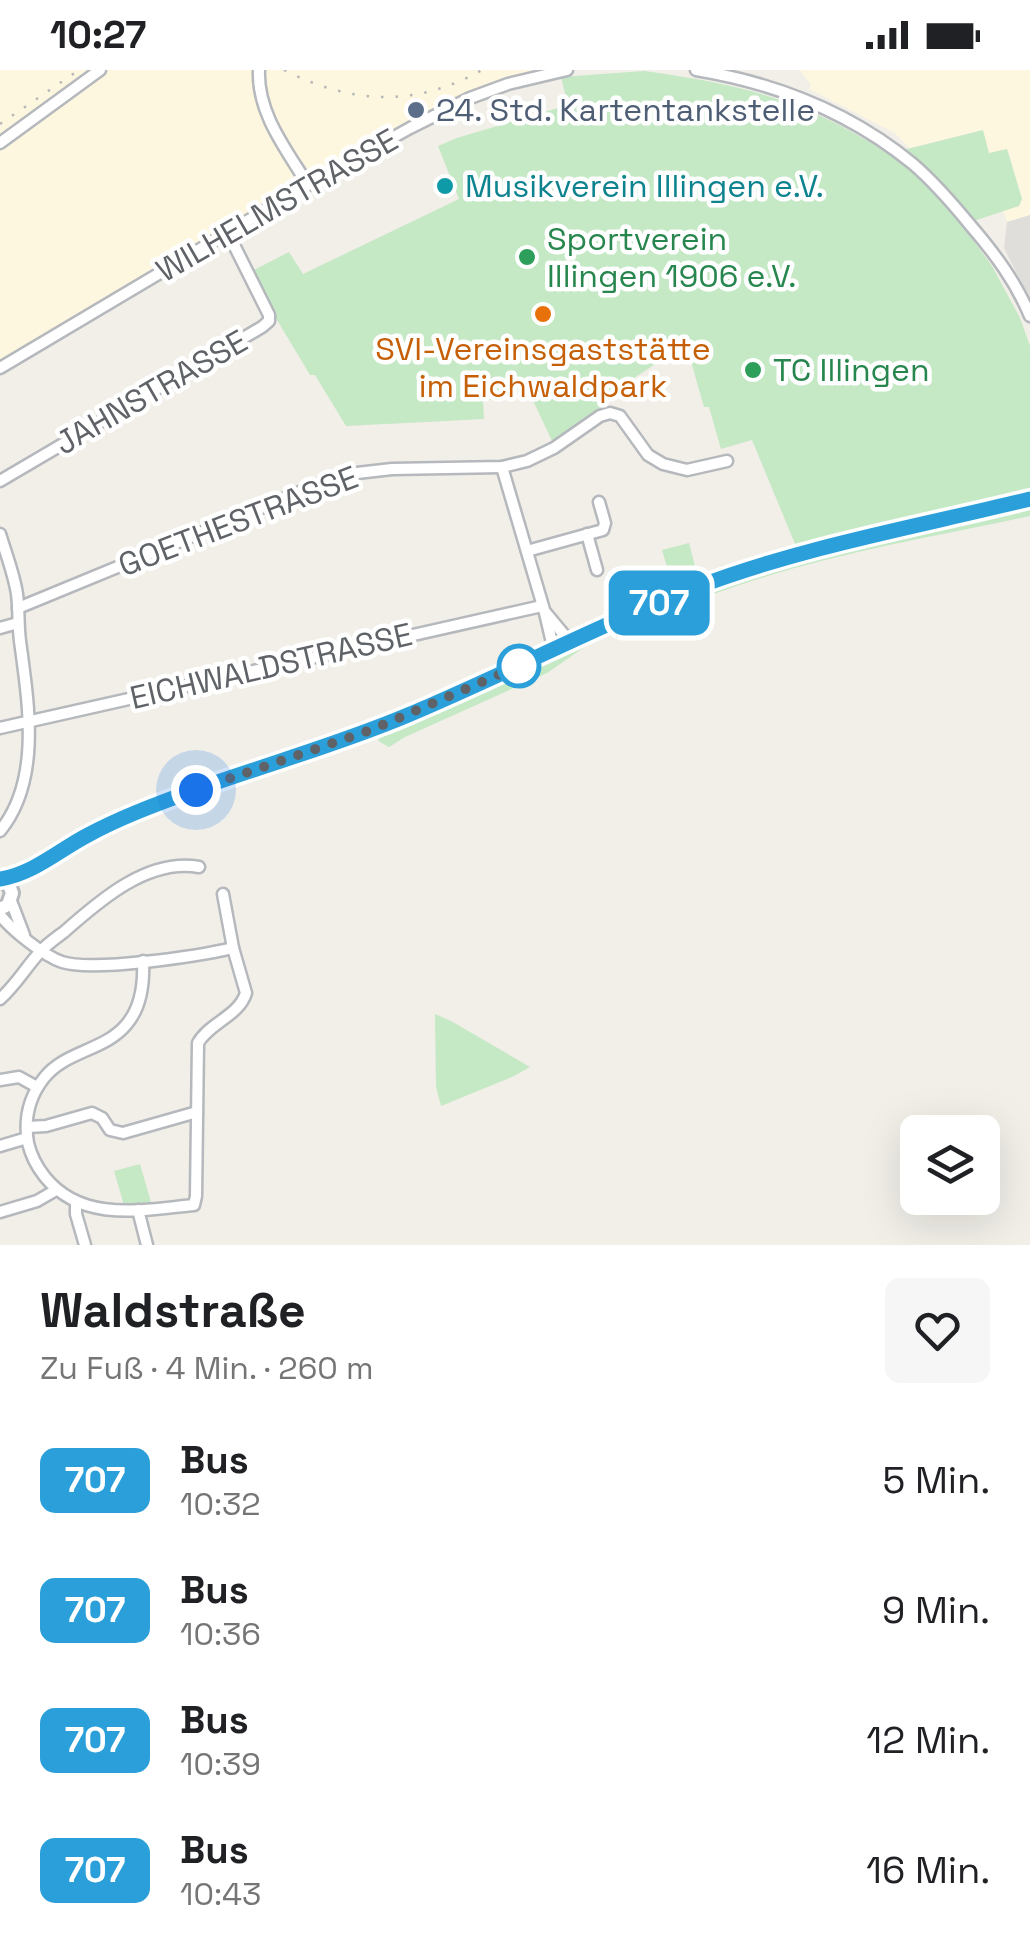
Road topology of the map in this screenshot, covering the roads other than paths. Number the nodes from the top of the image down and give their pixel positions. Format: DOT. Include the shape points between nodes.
graph roads {
  1 [pos="100,70"];
  2 [pos="259,70"];
  3 [pos="567,70"];
  4 [pos="696,70"];
  5 [pos="0,143"];
  6 [pos="308,185"];
  7 [pos="228,233"];
  8 [pos="1030,316"];
  9 [pos="0,368"];
  10 [pos="727,461"];
  11 [pos="502,467"];
  12 [pos="0,481"];
  13 [pos="1030,499"];
  14 [pos="599,502"];
  15 [pos="0,534"];
  16 [pos="587,534"];
  17 [pos="527,552"];
  18 [pos="598,570"];
  19 [pos="18,608"];
  20 [pos="543,609"];
  21 [pos="18,623"];
  22 [pos="0,628"];
  23 [pos="571,643"];
  24 [pos="554,650"];
  25 [pos="30,720"];
  26 [pos="0,728"];
  27 [pos="0,831"];
  28 [pos="37,866"];
  29 [pos="199,868"];
  30 [pos="0,879"];
  31 [pos="223,894"];
  32 [pos="6,906"];
  33 [pos="24,936"];
  34 [pos="234,948"];
  35 [pos="41,951"];
  36 [pos="142,960"];
  37 [pos="0,998"];
  38 [pos="0,1080"];
  39 [pos="37,1087"];
  40 [pos="197,1112"];
  41 [pos="27,1133"];
  42 [pos="0,1146"];
  43 [pos="56,1190"];
  44 [pos="76,1202"];
  45 [pos="138,1210"];
  46 [pos="0,1212"];
  47 [pos="85,1245"];
  48 [pos="147,1245"];
  1 -- 5 [label="street"];
  2 -- 6 [label="street" via="265,111"];
  3 -- 6 [label="street, WILHELMSTRASSE" via="470,98"];
  4 -- 8 [label="street" via="760,84 870,132 951,202 992,250"];
  6 -- 7 [label="street, WILHELMSTRASSE"];
  7 -- 9 [label="street, WILHELMSTRASSE"];
  7 -- 12 [label="street, JAHNSTRASSE" via="269,321"];
  10 -- 11 [label="street, GOETHESTRASSE" via="687,470 663,464 610,413 554,448"];
  11 -- 17 [label="street"];
  11 -- 19 [label="street, GOETHESTRASSE" via="340,477"];
  13 -- 23 [label="street" via="761,566"];
  14 -- 16 [label="street" via="603,530"];
  15 -- 19 [label="street"];
  16 -- 17 [label="street"];
  16 -- 18 [label="street"];
  17 -- 20 [label="street"];
  19 -- 21 [label="street"];
  20 -- 23 [label="street"];
  20 -- 24 [label="street"];
  20 -- 25 [label="street, EICHWALDSTRASSE"];
  21 -- 22 [label="street"];
  21 -- 25 [label="street"];
  23 -- 24 [label="street"];
  24 -- 28 [label="street" via="371,730 146,807"];
  25 -- 26 [label="street, EICHWALDSTRASSE"];
  25 -- 27 [label="street" via="20,790"];
  28 -- 30 [label="street"];
  28 -- 32 [label="street"];
  29 -- 35 [label="street" via="181,864 119,887"];
  30 -- 32 [label="street" via="9,884"];
  31 -- 34 [label="street"];
  32 -- 33 [label="street"];
  32 -- 33 [label="street"];
  33 -- 35 [label="street"];
  34 -- 36 [label="street"];
  34 -- 40 [label="street" via="245,998 198,1043"];
  35 -- 36 [label="street" via="88,966"];
  35 -- 37 [label="street"];
  36 -- 39 [label="street" via="138,1003 124,1028 57,1065"];
  38 -- 39 [label="street" via="19,1077"];
  39 -- 41 [label="street"];
  40 -- 41 [label="street" via="123,1132 110,1130 92,1113"];
  40 -- 45 [label="street" via="194,1206"];
  41 -- 42 [label="street"];
  41 -- 43 [label="street" via="34,1161"];
  43 -- 44 [label="street"];
  43 -- 46 [label="street"];
  44 -- 45 [label="street"];
  44 -- 47 [label="street"];
  45 -- 48 [label="street"];
}
